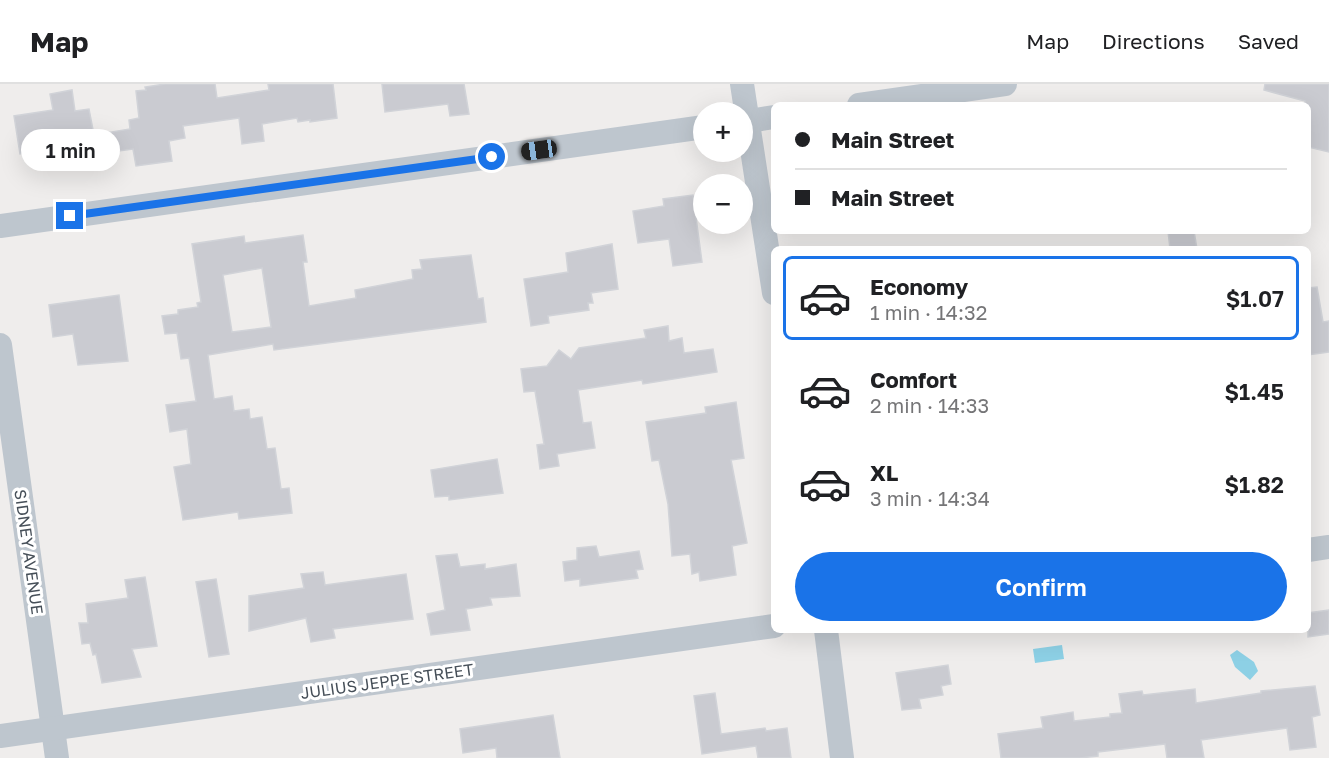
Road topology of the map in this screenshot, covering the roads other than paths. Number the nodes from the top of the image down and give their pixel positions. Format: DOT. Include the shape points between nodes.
graph roads {
  1 [pos="742,84"];
  2 [pos="1005,84"];
  3 [pos="743,102"];
  4 [pos="881,102"];
  5 [pos="771,117"];
  6 [pos="753,120"];
  7 [pos="693,129"];
  8 [pos="752,162"];
  9 [pos="0,226"];
  10 [pos="771,275"];
  11 [pos="0,345"];
  12 [pos="1329,547"];
  13 [pos="1311,550"];
  14 [pos="771,626"];
  15 [pos="826,633"];
  16 [pos="53,729"];
  17 [pos="0,736"];
  18 [pos="57,758"];
  19 [pos="842,758"];
  1 -- 3 [label="street"];
  2 -- 4 [label="street"];
  5 -- 6 [label="street"];
  7 -- 9 [label="street"];
  8 -- 10 [label="street"];
  11 -- 16 [label="street, SIDNEY AVENUE"];
  12 -- 13 [label="street"];
  14 -- 16 [label="street, JULIUS JEPPE STREET"];
  15 -- 19 [label="street"];
  16 -- 17 [label="street, JULIUS JEPPE STREET"];
  16 -- 18 [label="street, SIDNEY AVENUE"];
}
